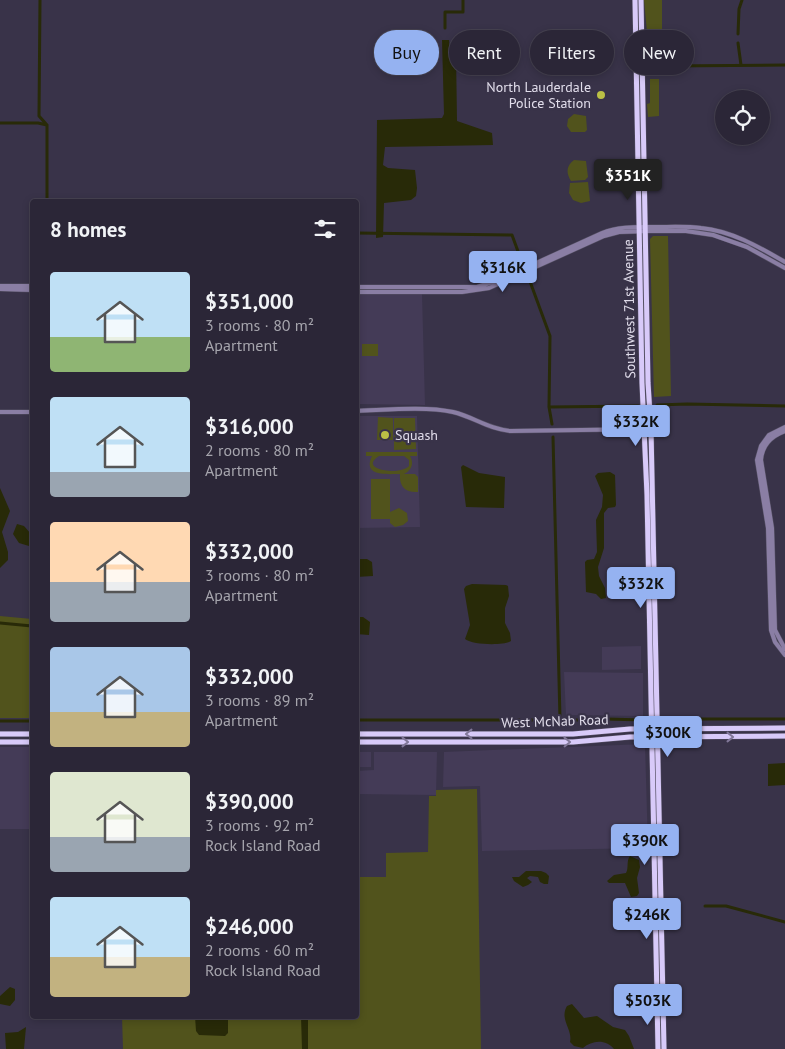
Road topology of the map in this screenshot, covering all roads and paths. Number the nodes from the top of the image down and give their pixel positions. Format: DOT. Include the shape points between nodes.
graph roads {
  1 [pos="635,0"];
  2 [pos="641,0"];
  3 [pos="642,229"];
  4 [pos="785,262"];
  5 [pos="785,268"];
  6 [pos="359,287"];
  7 [pos="0,288"];
  8 [pos="30,288"];
  9 [pos="359,292"];
  10 [pos="359,411"];
  11 [pos="0,412"];
  12 [pos="30,412"];
  13 [pos="785,427"];
  14 [pos="648,430"];
  15 [pos="785,431"];
  16 [pos="650,494"];
  17 [pos="648,575"];
  18 [pos="650,631"];
  19 [pos="656,631"];
  20 [pos="785,649"];
  21 [pos="785,655"];
  22 [pos="657,672"];
  23 [pos="785,728"];
  24 [pos="655,729"];
  25 [pos="0,734"];
  26 [pos="21,734"];
  27 [pos="30,734"];
  28 [pos="359,734"];
  29 [pos="785,736"];
  30 [pos="655,737"];
  31 [pos="0,742"];
  32 [pos="21,742"];
  33 [pos="30,742"];
  34 [pos="359,742"];
  35 [pos="658,1049"];
  36 [pos="664,1049"];
  1 -- 3 [label="main road, Southwest 71st Avenue"];
  2 -- 3 [label="main road, Southwest 71st Avenue"];
  3 -- 4 [label="street" via="686,226 718,231 749,242"];
  3 -- 5 [label="street" via="686,231 725,238"];
  3 -- 6 [label="street" via="616,228 602,232 483,285"];
  3 -- 9 [label="street" via="604,236 489,288 462,292"];
  3 -- 14 [label="main road, Southwest 71st Avenue" via="642,383"];
  7 -- 8 [label="street"];
  10 -- 14 [label="street" via="443,410 461,414 491,428 511,431"];
  11 -- 12 [label="street"];
  13 -- 21 [label="street" via="769,435 757,460 768,528 772,630 775,642"];
  14 -- 16 [label="main road, Southwest 71st Avenue"];
  14 -- 16 [label="main road, Southwest 71st Avenue" via="646,482"];
  15 -- 20 [label="street" via="768,442 761,460 772,528 775,630"];
  16 -- 17 [label="main road, Southwest 71st Avenue"];
  16 -- 19 [label="main road, Southwest 71st Avenue" via="653,504"];
  17 -- 18 [label="main road, Southwest 71st Avenue"];
  17 -- 19 [label="main road" via="651,625"];
  18 -- 22 [label="main road"];
  18 -- 24 [label="main road, Southwest 71st Avenue"];
  19 -- 22 [label="main road, Southwest 71st Avenue"];
  22 -- 24 [label="main road, Southwest 71st Avenue"];
  23 -- 24 [label="main road, West McNab Road"];
  24 -- 28 [label="main road, West McNab Road, one-way" via="573,734"];
  24 -- 30 [label="main road, Southwest 71st Avenue"];
  25 -- 26 [label="main road"];
  26 -- 27 [label="main road"];
  26 -- 32 [label="main road"];
  30 -- 29 [label="main road, West McNab Road, one-way"];
  34 -- 30 [label="main road, West McNab Road, one-way" via="573,742"];
  30 -- 35 [label="main road"];
  30 -- 36 [label="main road"];
  31 -- 32 [label="main road"];
  32 -- 33 [label="main road"];
}
